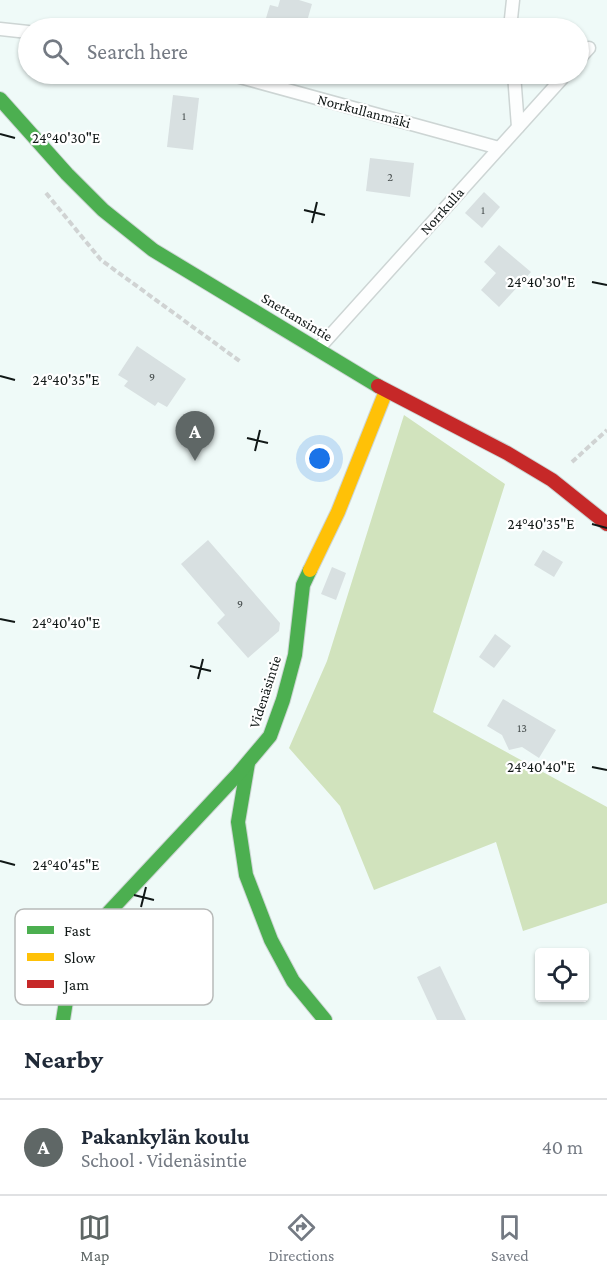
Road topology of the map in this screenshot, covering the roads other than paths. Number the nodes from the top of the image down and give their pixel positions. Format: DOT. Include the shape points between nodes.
graph roads {
  1 [pos="513,0"];
  2 [pos="511,18"];
  3 [pos="0,29"];
  4 [pos="18,31"];
  5 [pos="265,84"];
  6 [pos="515,84"];
  7 [pos="557,84"];
  8 [pos="0,99"];
  9 [pos="518,127"];
  10 [pos="499,148"];
  11 [pos="319,349"];
  12 [pos="386,391"];
  13 [pos="607,524"];
  14 [pos="248,763"];
  15 [pos="112,909"];
  16 [pos="65,1005"];
  17 [pos="63,1020"];
  18 [pos="325,1020"];
  1 -- 2 [label="lane"];
  3 -- 4 [label="lane"];
  5 -- 10 [label="lane, Norrkullanmäki"];
  6 -- 9 [label="lane"];
  7 -- 9 [label="lane, Norrkulla"];
  8 -- 11 [label="street, Snettansintie" via="103,210 153,250"];
  9 -- 10 [label="lane, Norrkulla"];
  10 -- 11 [label="lane, Norrkulla"];
  11 -- 12 [label="street, Snettansintie"];
  12 -- 13 [label="street, Snettansintie" via="552,480"];
  12 -- 14 [label="street, Videnäsintie" via="338,512 303,585 295,655 270,736"];
  14 -- 15 [label="street, Videnäsintie"];
  14 -- 18 [label="street" via="238,822 246,875 271,940 293,981"];
  16 -- 17 [label="street, Videnäsintie"];
}
